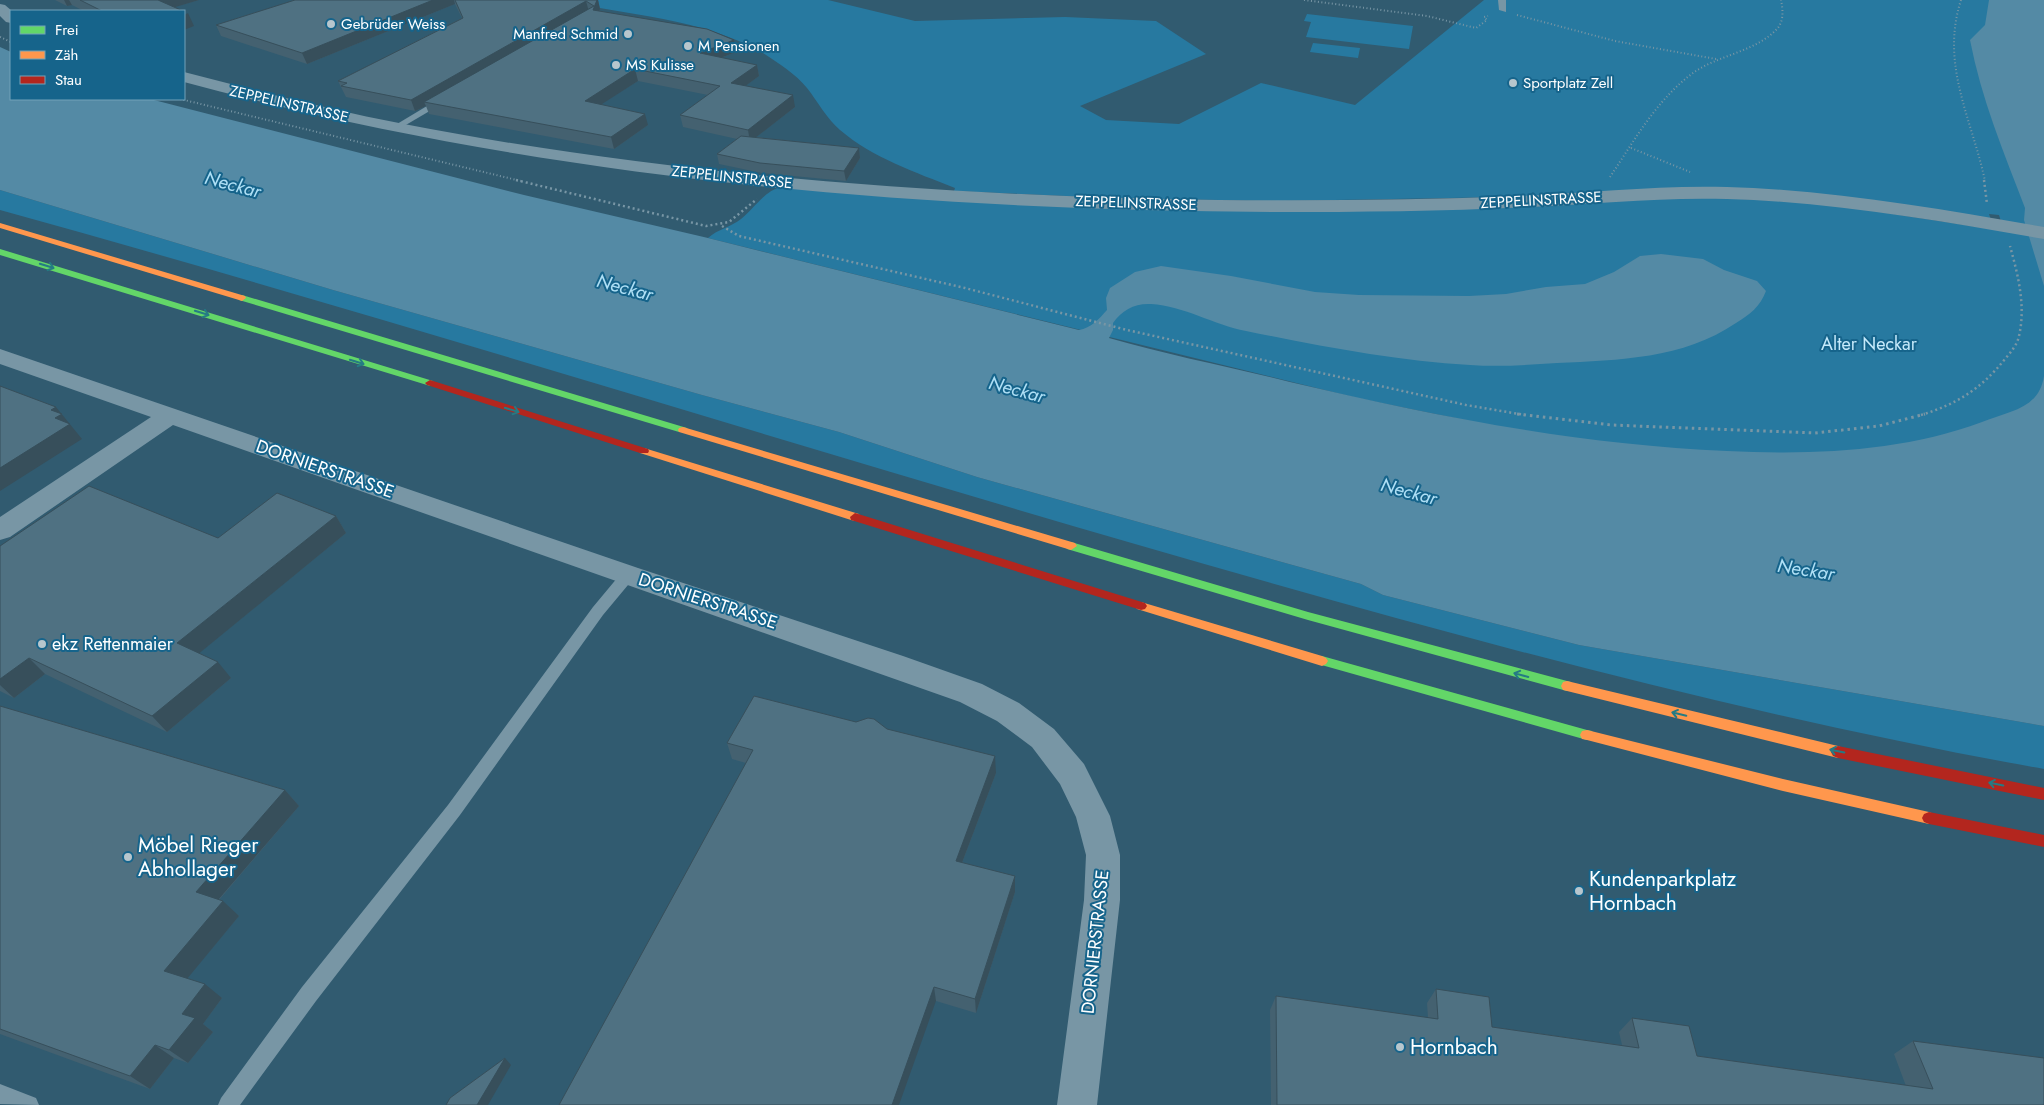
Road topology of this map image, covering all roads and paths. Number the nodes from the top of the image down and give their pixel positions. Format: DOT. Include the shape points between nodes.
graph roads {
  1 [pos="6,0"];
  2 [pos="1304,0"];
  3 [pos="1502,0"];
  4 [pos="1781,0"];
  5 [pos="1961,0"];
  6 [pos="0,2"];
  7 [pos="0,8"];
  8 [pos="1502,10"];
  9 [pos="10,17"];
  10 [pos="1487,20"];
  11 [pos="1716,59"];
  12 [pos="185,77"];
  13 [pos="454,93"];
  14 [pos="184,100"];
  15 [pos="396,127"];
  16 [pos="776,181"];
  17 [pos="1608,197"];
  18 [pos="2000,221"];
  19 [pos="0,225"];
  20 [pos="722,226"];
  21 [pos="2044,233"];
  22 [pos="0,252"];
  23 [pos="0,356"];
  24 [pos="170,416"];
  25 [pos="0,530"];
  26 [pos="628,575"];
  27 [pos="2044,794"];
  28 [pos="2044,841"];
  29 [pos="0,1094"];
  30 [pos="29,1105"];
  31 [pos="228,1105"];
  32 [pos="1077,1105"];
  1 -- 6 [label="street"];
  2 -- 10 [label="path" via="1430,17 1476,28"];
  3 -- 8 [label="lane"];
  4 -- 11 [label="path" via="1782,18 1774,32"];
  5 -- 18 [label="path" via="1954,21 1953,52 1967,116"];
  7 -- 9 [label="street"];
  8 -- 11 [label="path" via="1612,41"];
  11 -- 17 [label="path" via="1692,74 1666,101 1609,178 1606,185"];
  12 -- 15 [label="street, ZEPPELINSTRASSE" via="336,116"];
  13 -- 15 [label="lane"];
  14 -- 20 [label="path" via="692,223"];
  15 -- 16 [label="street, ZEPPELINSTRASSE" via="555,156"];
  16 -- 17 [label="street, ZEPPELINSTRASSE" via="958,196 1173,205 1391,205"];
  16 -- 20 [label="path" via="736,219"];
  17 -- 18 [label="street, ZEPPELINSTRASSE" via="1728,193 1881,206"];
  18 -- 20 [label="path" via="2000,236 2010,246 2022,300 2019,338 1982,386 1927,411 1884,424 1846,432 1815,433 1646,428 1544,418 1398,391 1127,330 965,288 739,236"];
  18 -- 21 [label="street, ZEPPELINSTRASSE"];
  27 -- 19 [label="highway, one-way" via="1783,739 1399,642"];
  22 -- 28 [label="highway, one-way" via="1401,684 1589,736 1821,793"];
  23 -- 24 [label="street, DORNIERSTRASSE"];
  24 -- 25 [label="street"];
  24 -- 26 [label="street, DORNIERSTRASSE"];
  26 -- 31 [label="lane" via="454,810 309,994"];
  26 -- 32 [label="street, DORNIERSTRASSE" via="971,693 1008,712 1057,754 1084,794 1103,856 1102,900"];
  29 -- 30 [label="lane"];
}
